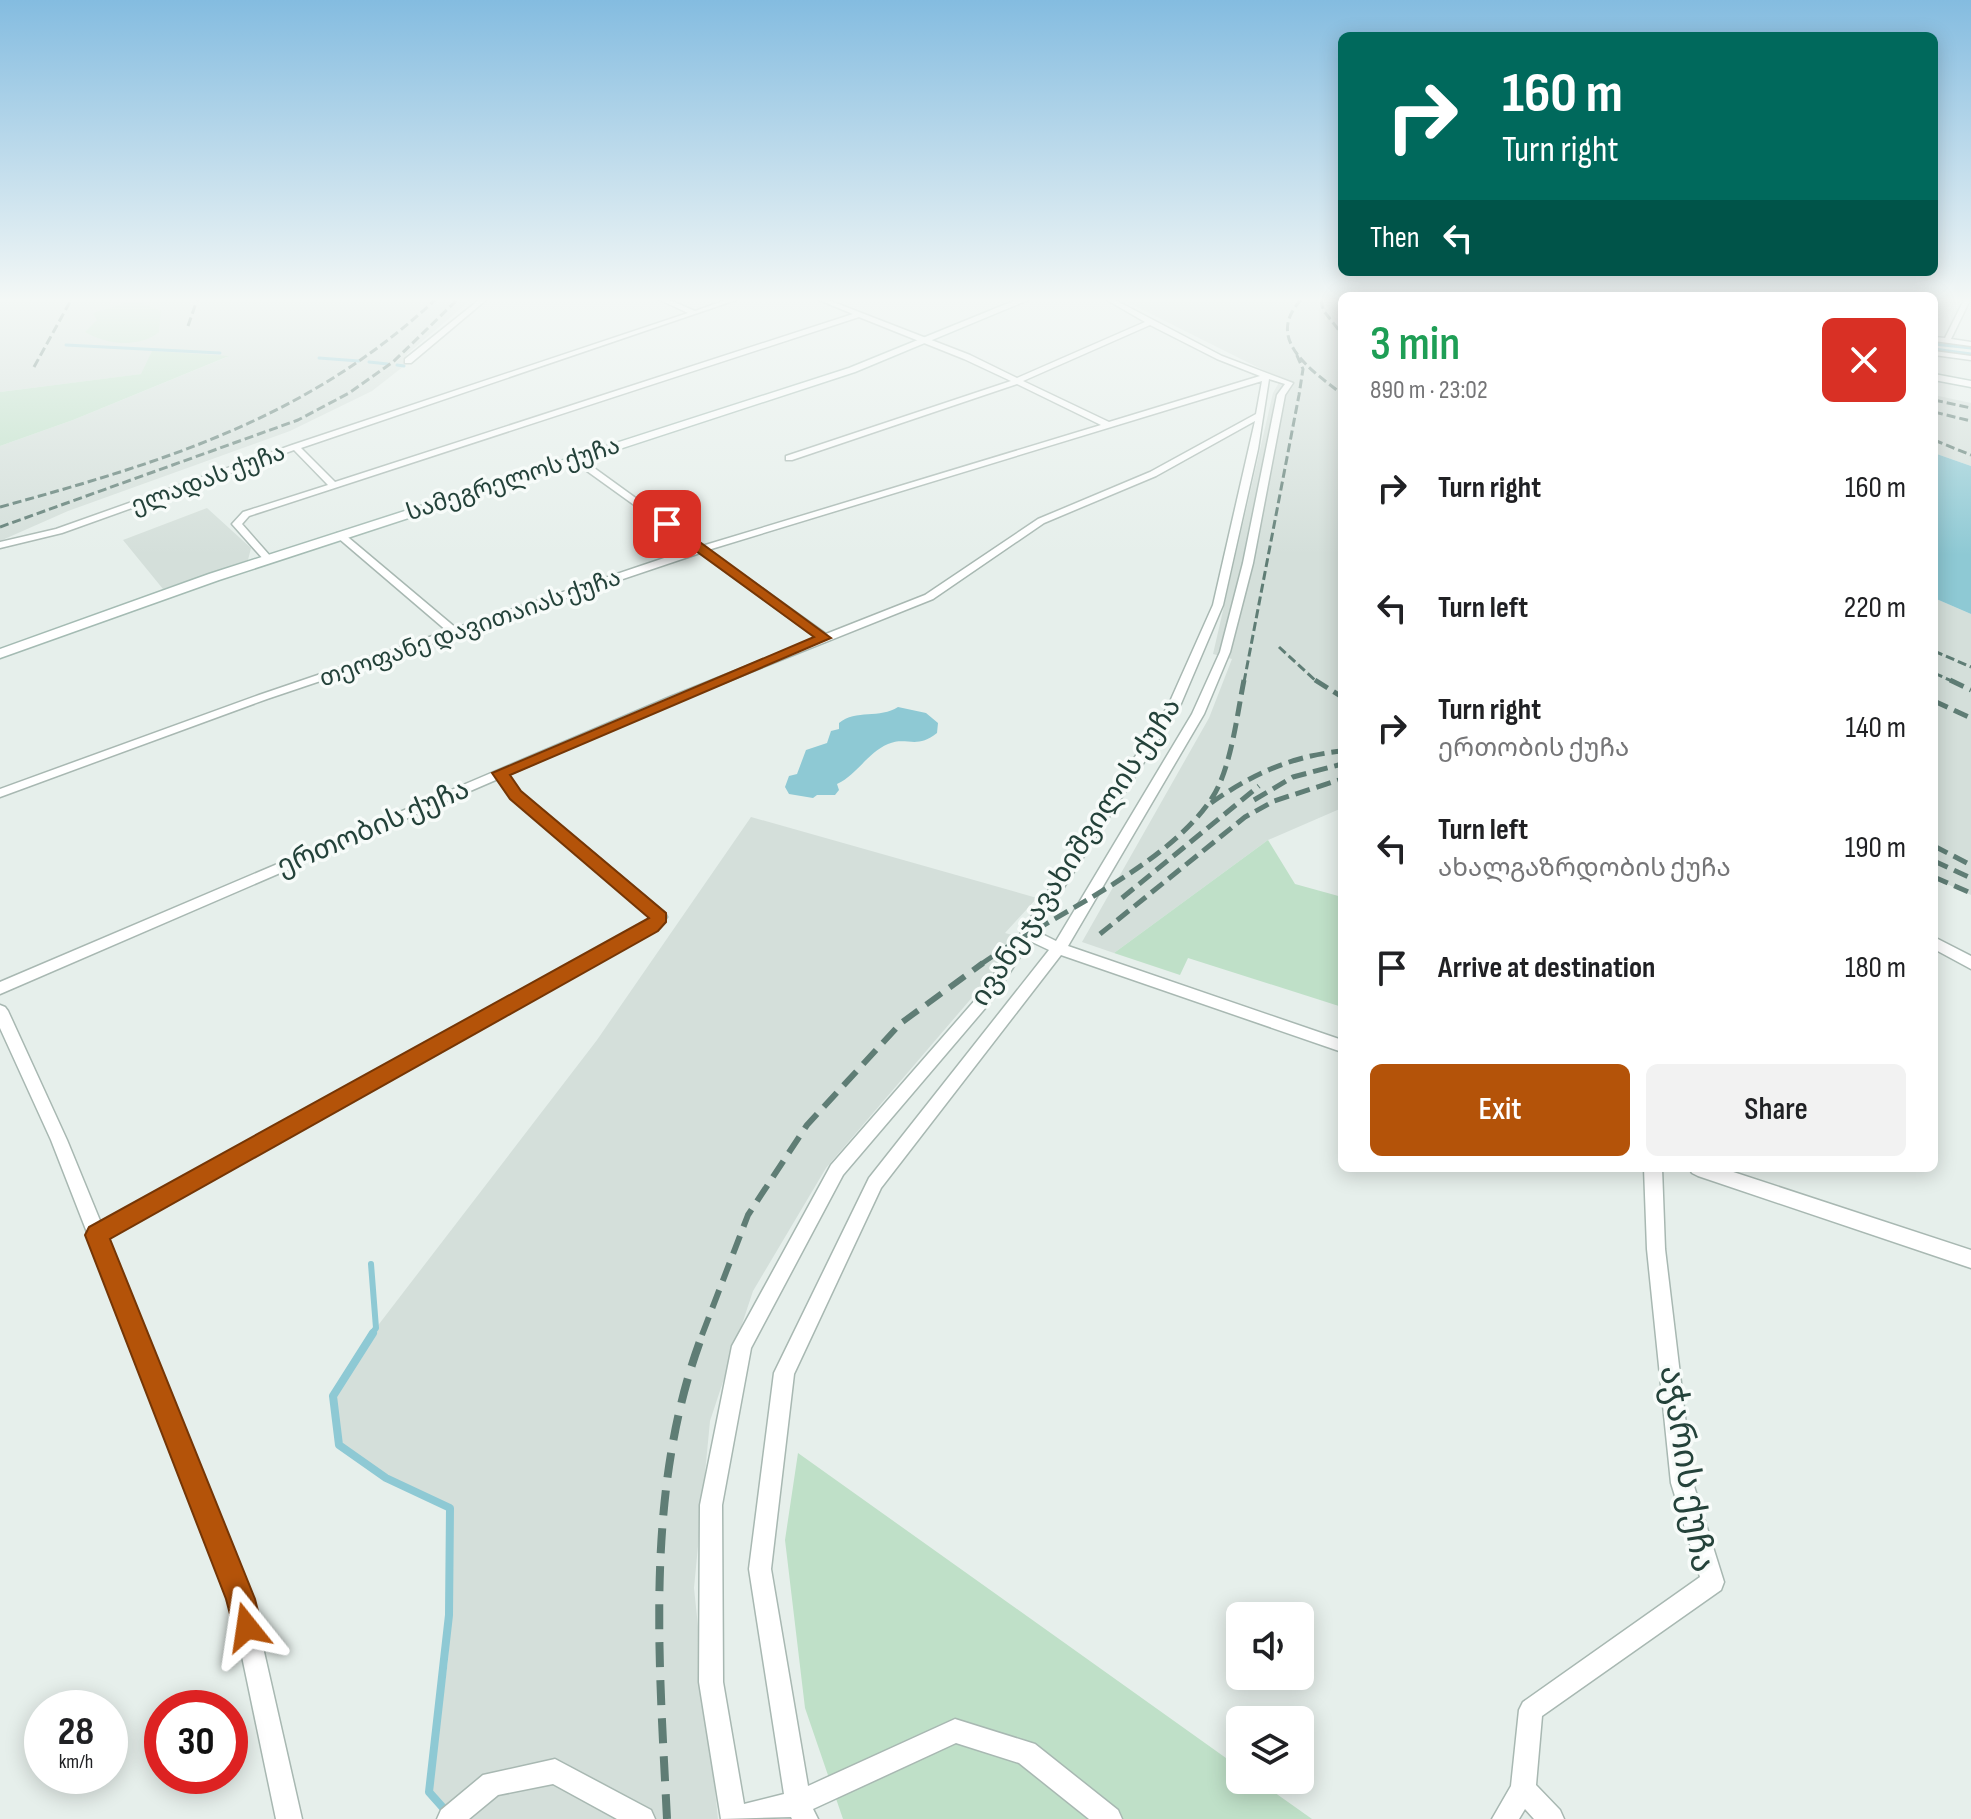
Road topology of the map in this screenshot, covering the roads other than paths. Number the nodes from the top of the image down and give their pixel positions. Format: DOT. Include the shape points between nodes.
graph roads {
  1 [pos="480,385"];
  2 [pos="640,385"];
  3 [pos="806,385"];
  4 [pos="1006,385"];
  5 [pos="1026,385"];
  6 [pos="1241,385"];
  7 [pos="1265,385"];
  8 [pos="1288,385"];
  9 [pos="1260,415"];
  10 [pos="1110,426"];
  11 [pos="295,447"];
  12 [pos="789,458"];
  13 [pos="576,459"];
  14 [pos="332,484"];
  15 [pos="340,535"];
  16 [pos="0,545"];
  17 [pos="701,549"];
  18 [pos="268,559"];
  19 [pos="455,633"];
  20 [pos="824,638"];
  21 [pos="0,654"];
  22 [pos="500,773"];
  23 [pos="0,793"];
  24 [pos="1029,934"];
  25 [pos="1938,944"];
  26 [pos="1060,949"];
  27 [pos="1971,963"];
  28 [pos="0,988"];
  29 [pos="0,1011"];
  30 [pos="1338,1045"];
  31 [pos="1653,1172"];
  32 [pos="1714,1172"];
  33 [pos="97,1235"];
  34 [pos="1971,1259"];
  35 [pos="1523,1789"];
  36 [pos="802,1811"];
  37 [pos="289,1819"];
  38 [pos="450,1819"];
  39 [pos="642,1819"];
  40 [pos="734,1819"];
  41 [pos="1109,1819"];
  42 [pos="1505,1819"];
  43 [pos="1551,1819"];
  1 -- 11 [label="street, ელადას ქუჩა"];
  2 -- 14 [label="street"];
  3 -- 13 [label="main road, სამეგრელოს ქუჩა"];
  4 -- 12 [label="street"];
  5 -- 10 [label="street"];
  6 -- 10 [label="street, თეოფანე დავითაიას ქუჩა"];
  7 -- 9 [label="street, ივანე ჯავახიშვილის ქუჩა"];
  8 -- 26 [label="street" via="1281,395 1225,652 1198,714"];
  9 -- 20 [label="street, ერთობის ქუჩა" via="1153,474 1041,521 929,597"];
  9 -- 24 [label="street, ივანე ჯავახიშვილის ქუჩა" via="1218,605 1195,663 1174,706"];
  10 -- 17 [label="street, თეოფანე დავითაიას ქუჩა"];
  11 -- 14 [label="street"];
  11 -- 16 [label="street, ელადას ქუჩა" via="59,531"];
  13 -- 15 [label="main road, სამეგრელოს ქუჩა"];
  13 -- 17 [label="street"];
  14 -- 18 [label="street" via="238,519"];
  15 -- 18 [label="main road, სამეგრელოს ქუჩა"];
  15 -- 19 [label="street"];
  17 -- 19 [label="street, თეოფანე დავითაიას ქუჩა"];
  17 -- 20 [label="street"];
  18 -- 21 [label="main road, სამეგრელოს ქუჩა"];
  19 -- 23 [label="street, თეოფანე დავითაიას ქუჩა"];
  20 -- 22 [label="street, ერთობის ქუჩა"];
  22 -- 28 [label="street, ერთობის ქუჩა"];
  22 -- 33 [label="street" via="516,795 660,917"];
  24 -- 26 [label="street"];
  24 -- 40 [label="street, ივანე ჯავახიშვილის ქუჩა" via="988,995 837,1170 742,1346 711,1505 711,1682"];
  25 -- 27 [label="street"];
  26 -- 30 [label="street"];
  26 -- 36 [label="street" via="875,1183 784,1373 760,1569"];
  29 -- 33 [label="street"];
  31 -- 35 [label="street, აჭარის ქუჩა" via="1656,1249 1682,1483 1713,1582 1531,1710"];
  32 -- 34 [label="street"];
  33 -- 37 [label="street" via="241,1599"];
  35 -- 42 [label="street, აჭარის ქუჩა"];
  35 -- 43 [label="street"];
  36 -- 40 [label="street"];
  36 -- 41 [label="street" via="955,1731 1026,1753"];
  38 -- 39 [label="street" via="492,1784 555,1771"];
}
